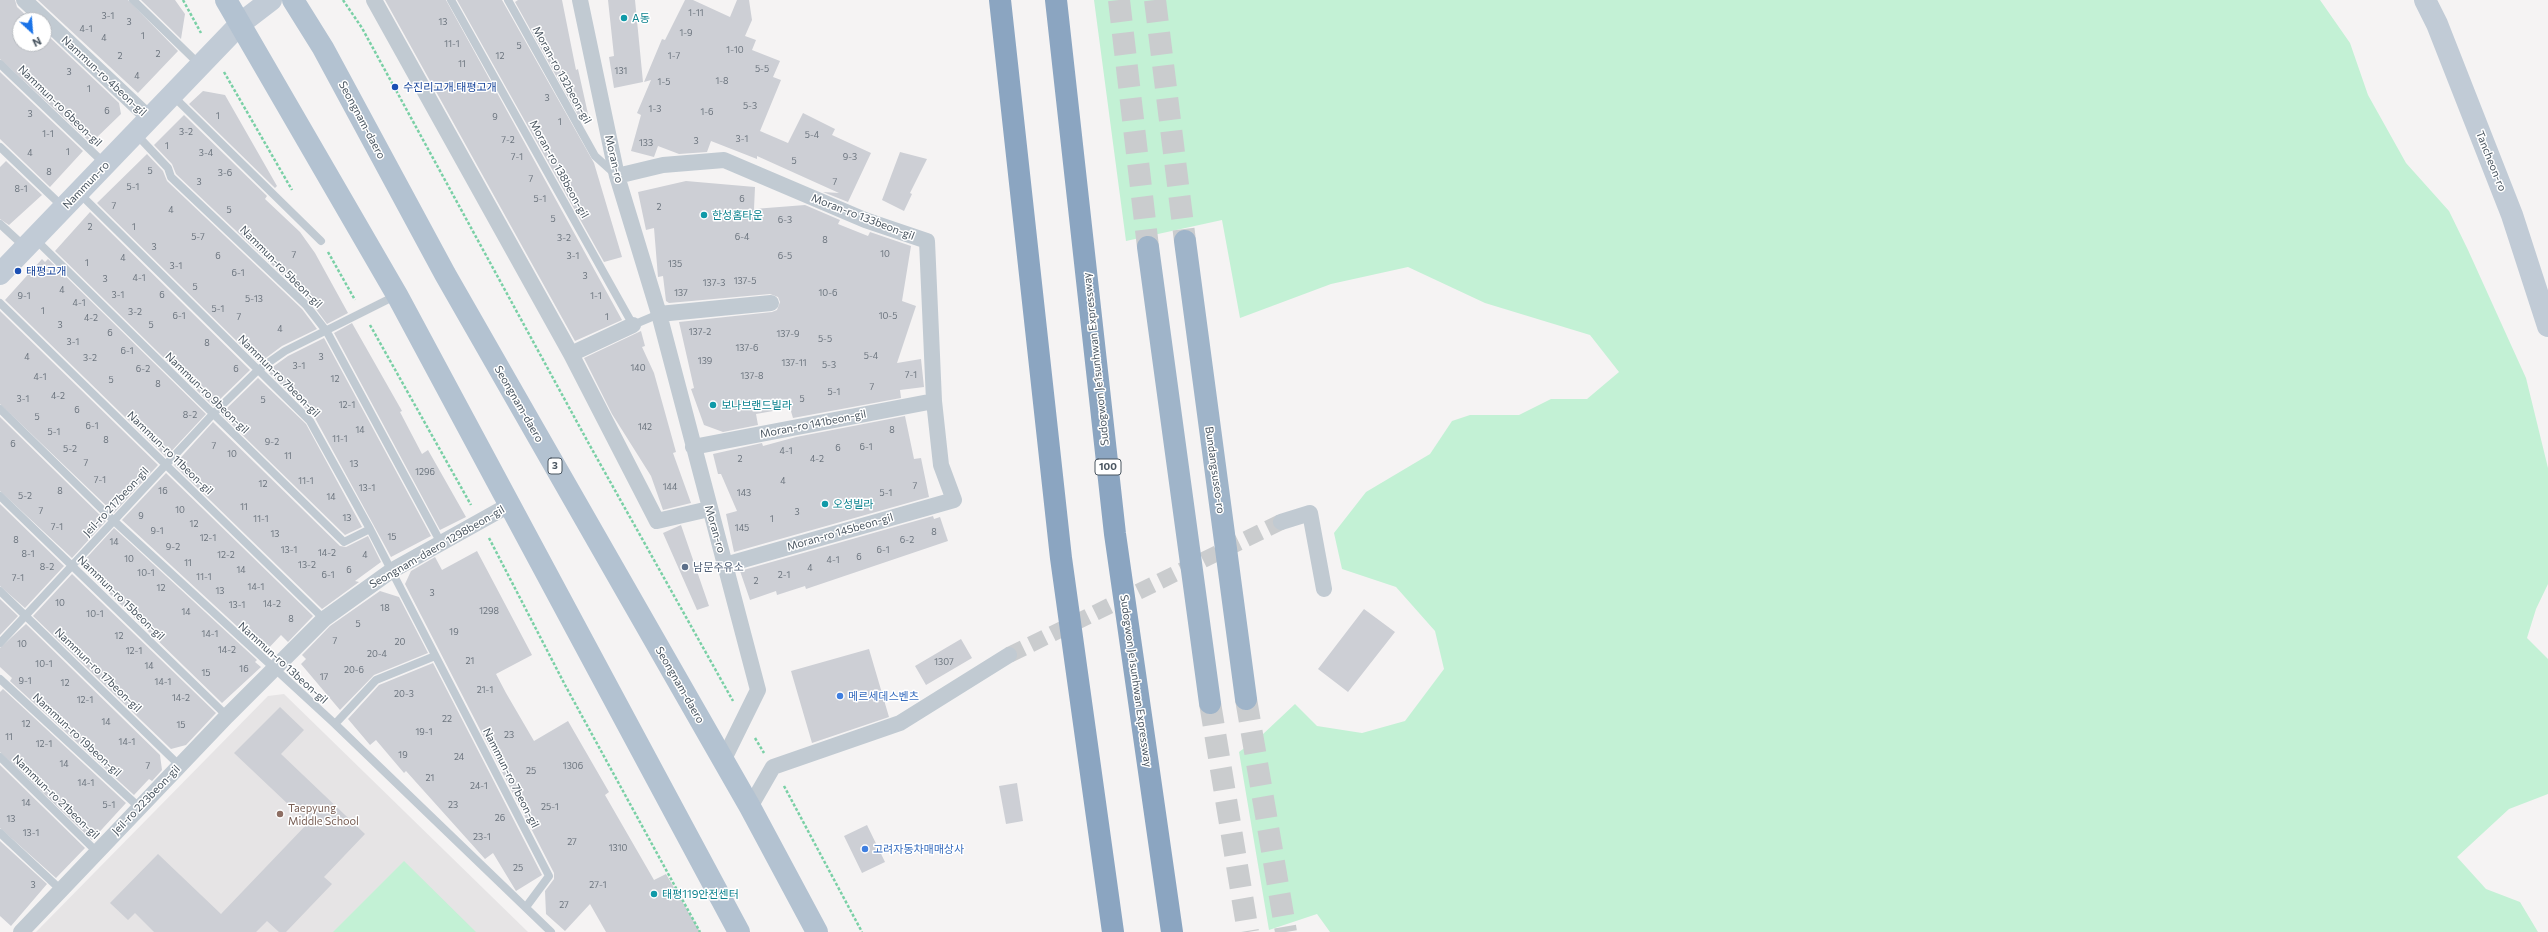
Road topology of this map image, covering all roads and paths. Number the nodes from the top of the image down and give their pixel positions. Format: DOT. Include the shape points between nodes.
graph roads {
  1 [pos="24,0"];
  2 [pos="133,0"];
  3 [pos="183,0"];
  4 [pos="226,0"];
  5 [pos="271,0"];
  6 [pos="293,0"];
  7 [pos="343,0"];
  8 [pos="374,0"];
  9 [pos="451,0"];
  10 [pos="508,0"];
  11 [pos="580,0"];
  12 [pos="1000,0"];
  13 [pos="1056,0"];
  14 [pos="2425,0"];
  15 [pos="241,23"];
  16 [pos="207,59"];
  17 [pos="0,64"];
  18 [pos="172,95"];
  19 [pos="142,126"];
  20 [pos="0,147"];
  21 [pos="106,164"];
  22 [pos="617,176"];
  23 [pos="293,192"];
  24 [pos="71,200"];
  25 [pos="0,224"];
  26 [pos="1185,241"];
  27 [pos="30,243"];
  28 [pos="323,244"];
  29 [pos="1148,247"];
  30 [pos="0,274"];
  31 [pos="397,295"];
  32 [pos="0,303"];
  33 [pos="771,303"];
  34 [pos="363,313"];
  35 [pos="659,314"];
  36 [pos="633,324"];
  37 [pos="2548,326"];
  38 [pos="327,332"];
  39 [pos="571,354"];
  40 [pos="258,370"];
  41 [pos="934,401"];
  42 [pos="0,409"];
  43 [pos="213,414"];
  44 [pos="693,447"];
  45 [pos="166,464"];
  46 [pos="0,496"];
  47 [pos="954,500"];
  48 [pos="511,504"];
  49 [pos="709,510"];
  50 [pos="113,520"];
  51 [pos="480,521"];
  52 [pos="1282,522"];
  53 [pos="370,529"];
  54 [pos="441,543"];
  55 [pos="725,565"];
  56 [pos="72,566"];
  57 [pos="390,570"];
  58 [pos="1324,589"];
  59 [pos="0,591"];
  60 [pos="26,615"];
  61 [pos="324,619"];
  62 [pos="0,643"];
  63 [pos="1009,655"];
  64 [pos="435,656"];
  65 [pos="274,670"];
  66 [pos="0,679"];
  67 [pos="1246,699"];
  68 [pos="1210,703"];
  69 [pos="227,716"];
  70 [pos="743,720"];
  71 [pos="335,724"];
  72 [pos="0,757"];
  73 [pos="723,761"];
  74 [pos="180,766"];
  75 [pos="774,768"];
  76 [pos="750,807"];
  77 [pos="140,808"];
  78 [pos="0,833"];
  79 [pos="97,852"];
  80 [pos="61,890"];
  81 [pos="526,907"];
  82 [pos="21,932"];
  83 [pos="551,932"];
  84 [pos="700,932"];
  85 [pos="739,932"];
  86 [pos="817,932"];
  87 [pos="862,932"];
  88 [pos="1113,932"];
  89 [pos="1172,932"];
  1 -- 19 [label="street, Nammun-ro 4beon-gil"];
  2 -- 16 [label="lane"];
  3 -- 16 [label="path"];
  4 -- 15 [label="main road"];
  5 -- 15 [label="main road, Nammun-ro"];
  6 -- 73 [label="main road, Seongnam-daero / 3" via="323,48 452,287"];
  7 -- 70 [label="path" via="362,28"];
  8 -- 39 [label="street"];
  9 -- 36 [label="lane, Moran-ro 138beon-gil"];
  10 -- 22 [label="lane, Moran-ro 132beon-gil" via="595,156"];
  11 -- 22 [label="street, Moran-ro"];
  12 -- 88 [label="highway" via="1061,558"];
  13 -- 89 [label="highway, Sudogwon Je1sunhwan Expressway / 100" via="1116,534"];
  14 -- 37 [label="main road, Tancheon-ro" via="2437,24 2512,215"];
  15 -- 16 [label="main road, Nammun-ro"];
  15 -- 31 [label="main road"];
  16 -- 18 [label="main road, Nammun-ro"];
  16 -- 23 [label="path"];
  17 -- 21 [label="lane, Nammun-ro 6beon-gil"];
  18 -- 19 [label="main road, Nammun-ro"];
  18 -- 28 [label="lane"];
  19 -- 21 [label="main road, Nammun-ro"];
  19 -- 38 [label="lane, Nammun-ro 5beon-gil" via="171,177 306,305"];
  20 -- 24 [label="lane, Nammun-ro 7beon-gil"];
  21 -- 24 [label="main road, Nammun-ro"];
  22 -- 35 [label="street, Moran-ro"];
  22 -- 41 [label="street, Moran-ro 133beon-gil" via="663,165 724,160 865,220 927,240"];
  24 -- 27 [label="main road, Nammun-ro"];
  24 -- 40 [label="lane, Nammun-ro 7beon-gil"];
  25 -- 27 [label="lane, Nammun-ro 9beon-gil"];
  26 -- 67 [label="highway, Bundangsuseo-ro"];
  27 -- 30 [label="main road, Nammun-ro"];
  27 -- 43 [label="lane, Nammun-ro 9beon-gil"];
  28 -- 34 [label="path"];
  29 -- 68 [label="highway"];
  31 -- 34 [label="lane, Jeil-ro 217beon-gil"];
  31 -- 48 [label="main road"];
  32 -- 45 [label="lane, Nammun-ro 11beon-gil"];
  33 -- 35 [label="street"];
  34 -- 38 [label="lane, Jeil-ro 217beon-gil"];
  34 -- 51 [label="path"];
  35 -- 36 [label="lane"];
  35 -- 44 [label="street, Moran-ro"];
  36 -- 39 [label="street"];
  38 -- 40 [label="lane, Jeil-ro 217beon-gil" via="285,351"];
  38 -- 54 [label="lane, Nammun-ro 5beon-gil"];
  39 -- 49 [label="street" via="657,521"];
  40 -- 43 [label="lane, Jeil-ro 217beon-gil"];
  40 -- 53 [label="lane, Nammun-ro 7beon-gil" via="310,421"];
  41 -- 44 [label="street, Moran-ro 141beon-gil"];
  41 -- 47 [label="street, Moran-ro 133beon-gil" via="940,465"];
  42 -- 50 [label="lane, Nammun-ro 13beon-gil"];
  43 -- 45 [label="lane, Jeil-ro 217beon-gil"];
  43 -- 53 [label="lane, Nammun-ro 9beon-gil" via="344,542"];
  44 -- 49 [label="street, Moran-ro"];
  45 -- 50 [label="lane, Jeil-ro 217beon-gil"];
  45 -- 61 [label="lane, Nammun-ro 11beon-gil"];
  46 -- 56 [label="lane, Nammun-ro 15beon-gil"];
  47 -- 55 [label="street, Moran-ro 145beon-gil"];
  48 -- 51 [label="street, Seongnam-daero 1298beon-gil"];
  48 -- 85 [label="main road"];
  49 -- 55 [label="street, Moran-ro"];
  50 -- 56 [label="lane, Jeil-ro 217beon-gil"];
  50 -- 65 [label="lane, Nammun-ro 13beon-gil"];
  51 -- 54 [label="street, Seongnam-daero 1298beon-gil"];
  51 -- 84 [label="path" via="565,685"];
  52 -- 58 [label="street" via="1310,513"];
  53 -- 57 [label="lane, Nammun-ro 7beon-gil"];
  54 -- 57 [label="street, Seongnam-daero 1298beon-gil"];
  55 -- 70 [label="street, Moran-ro" via="758,690"];
  56 -- 60 [label="lane, Jeil-ro 217beon-gil"];
  56 -- 69 [label="lane, Nammun-ro 15beon-gil"];
  57 -- 61 [label="street, Seongnam-daero 1298beon-gil"];
  57 -- 64 [label="lane, Nammun-ro 7beon-gil"];
  59 -- 60 [label="lane, Nammun-ro 17beon-gil"];
  60 -- 62 [label="lane, Jeil-ro 217beon-gil"];
  60 -- 74 [label="lane, Nammun-ro 17beon-gil"];
  61 -- 65 [label="street, Seongnam-daero 1298beon-gil"];
  63 -- 75 [label="street" via="900,724"];
  64 -- 71 [label="lane" via="376,680"];
  64 -- 81 [label="lane, Nammun-ro 7beon-gil" via="549,876"];
  65 -- 69 [label="street, Jeil-ro 223beon-gil"];
  65 -- 71 [label="lane, Nammun-ro 13beon-gil"];
  66 -- 77 [label="lane, Nammun-ro 19beon-gil"];
  69 -- 74 [label="street, Jeil-ro 223beon-gil"];
  70 -- 73 [label="street, Moran-ro"];
  70 -- 75 [label="path"];
  71 -- 81 [label="lane, Nammun-ro 13beon-gil"];
  72 -- 79 [label="lane, Nammun-ro 21beon-gil"];
  73 -- 76 [label="main road, Seongnam-daero / 3"];
  74 -- 77 [label="street, Jeil-ro 223beon-gil"];
  75 -- 76 [label="street"];
  75 -- 87 [label="path"];
  76 -- 86 [label="main road, Seongnam-daero / 3"];
  77 -- 79 [label="street, Jeil-ro 223beon-gil"];
  78 -- 80 [label="lane"];
  79 -- 80 [label="street, Jeil-ro 223beon-gil"];
  80 -- 82 [label="street, Jeil-ro 223beon-gil"];
  81 -- 83 [label="lane, Nammun-ro 13beon-gil"];
}
